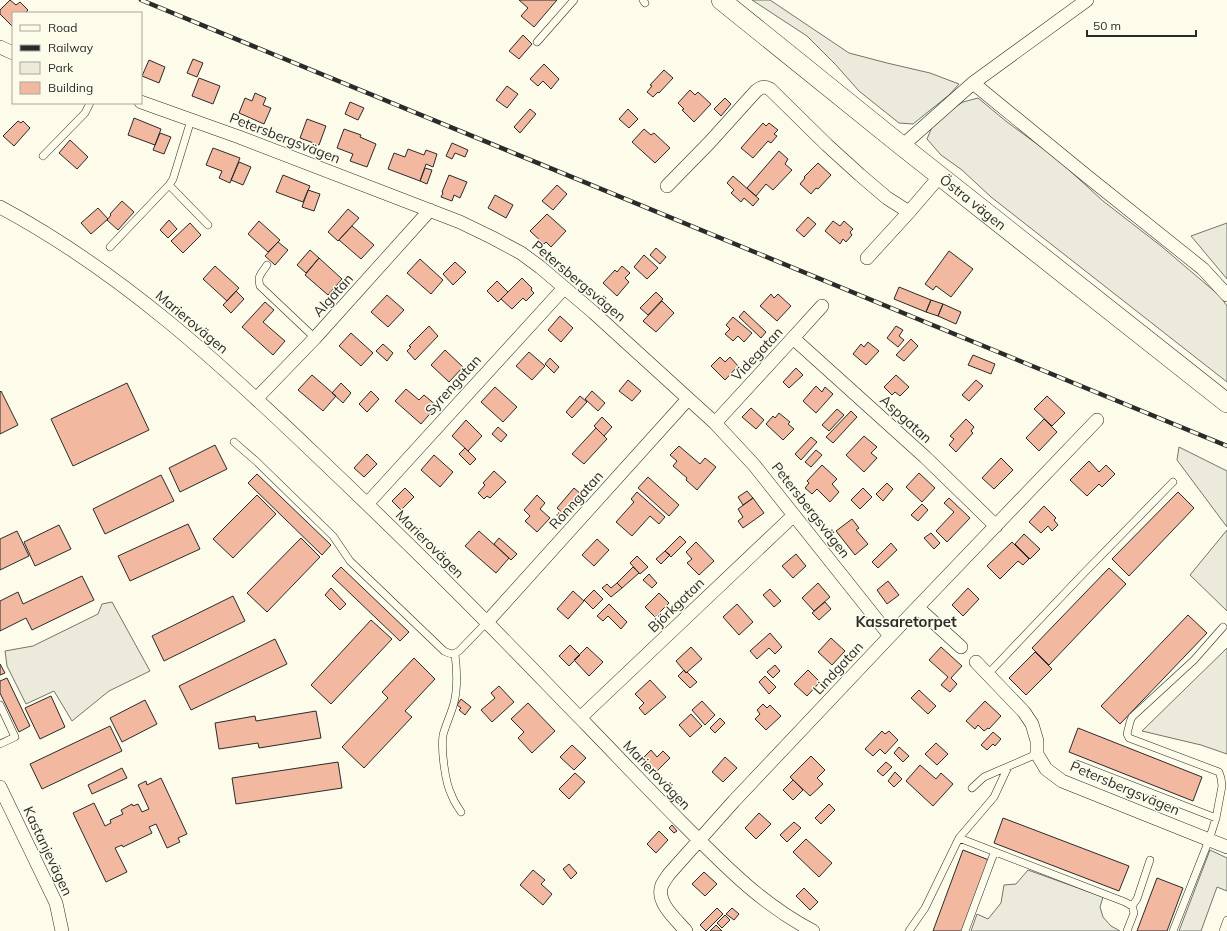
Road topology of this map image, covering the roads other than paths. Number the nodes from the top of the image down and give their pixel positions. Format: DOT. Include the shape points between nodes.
graph roads {
  1 [pos="574,0"];
  2 [pos="721,0"];
  3 [pos="1087,0"];
  4 [pos="537,42"];
  5 [pos="0,47"];
  6 [pos="12,53"];
  7 [pos="973,84"];
  8 [pos="142,102"];
  9 [pos="90,104"];
  10 [pos="192,120"];
  11 [pos="902,146"];
  12 [pos="43,156"];
  13 [pos="940,176"];
  14 [pos="169,185"];
  15 [pos="667,186"];
  16 [pos="0,207"];
  17 [pos="430,210"];
  18 [pos="909,212"];
  19 [pos="208,226"];
  20 [pos="110,247"];
  21 [pos="867,258"];
  22 [pos="267,266"];
  23 [pos="564,288"];
  24 [pos="1227,294"];
  25 [pos="822,306"];
  26 [pos="315,338"];
  27 [pos="793,338"];
  28 [pos="257,398"];
  29 [pos="688,399"];
  30 [pos="1227,403"];
  31 [pos="1097,420"];
  32 [pos="715,423"];
  33 [pos="234,442"];
  34 [pos="1173,482"];
  35 [pos="367,504"];
  36 [pos="794,515"];
  37 [pos="996,526"];
  38 [pos="918,608"];
  39 [pos="487,622"];
  40 [pos="1223,628"];
  41 [pos="890,636"];
  42 [pos="961,647"];
  43 [pos="455,654"];
  44 [pos="976,662"];
  45 [pos="988,674"];
  46 [pos="0,705"];
  47 [pos="580,718"];
  48 [pos="0,744"];
  49 [pos="1037,754"];
  50 [pos="1077,764"];
  51 [pos="1008,767"];
  52 [pos="0,787"];
  53 [pos="972,788"];
  54 [pos="461,812"];
  55 [pos="1216,818"];
  56 [pos="958,838"];
  57 [pos="699,840"];
  58 [pos="1209,840"];
  59 [pos="1227,847"];
  60 [pos="994,853"];
  61 [pos="1150,860"];
  62 [pos="1132,906"];
  63 [pos="1227,920"];
  64 [pos="62,931"];
  65 [pos="686,931"];
  66 [pos="813,931"];
  67 [pos="909,931"];
  68 [pos="965,931"];
  69 [pos="1127,931"];
  70 [pos="1173,931"];
  71 [pos="1223,931"];
  1 -- 4 [label="lane"];
  2 -- 11 [label="street, Östra vägen"];
  3 -- 7 [label="street"];
  5 -- 6 [label="street"];
  7 -- 11 [label="street"];
  7 -- 24 [label="street" via="1202,269"];
  8 -- 10 [label="street, Petersbergsvägen"];
  9 -- 12 [label="lane" via="85,113"];
  10 -- 14 [label="lane"];
  10 -- 17 [label="street, Petersbergsvägen"];
  11 -- 13 [label="street, Östra vägen"];
  13 -- 18 [label="street"];
  13 -- 30 [label="street, Östra vägen"];
  14 -- 19 [label="lane"];
  14 -- 20 [label="lane"];
  15 -- 18 [label="street" via="760,87 765,86 886,198"];
  16 -- 28 [label="street, Marierovägen" via="98,267 161,315"];
  17 -- 23 [label="street, Petersbergsvägen" via="494,238 521,253"];
  17 -- 26 [label="street, Algatan"];
  18 -- 21 [label="street"];
  22 -- 26 [label="lane" via="259,276 260,286"];
  23 -- 29 [label="street, Petersbergsvägen"];
  23 -- 35 [label="street, Syrengatan"];
  25 -- 27 [label="street, Videgatan"];
  26 -- 28 [label="street, Algatan"];
  27 -- 32 [label="street, Videgatan"];
  27 -- 37 [label="street, Aspgatan"];
  28 -- 35 [label="street, Marierovägen"];
  29 -- 32 [label="street, Petersbergsvägen"];
  29 -- 39 [label="street, Rönngatan"];
  31 -- 37 [label="street, Lindgatan"];
  32 -- 36 [label="street, Petersbergsvägen" via="754,464"];
  33 -- 43 [label="lane" via="333,536 350,561 435,643 444,651"];
  34 -- 45 [label="lane"];
  35 -- 39 [label="street, Marierovägen"];
  36 -- 41 [label="street, Petersbergsvägen"];
  36 -- 47 [label="street, Björkgatan"];
  37 -- 38 [label="street, Lindgatan"];
  38 -- 41 [label="street, Lindgatan"];
  38 -- 42 [label="street"];
  39 -- 43 [label="lane"];
  39 -- 47 [label="street, Marierovägen"];
  40 -- 55 [label="lane" via="1194,660 1132,717 1126,734 1129,738 1218,772 1222,786"];
  41 -- 57 [label="street, Lindgatan"];
  43 -- 54 [label="lane" via="456,691 443,743 445,775 452,797"];
  44 -- 45 [label="street"];
  45 -- 49 [label="street" via="1032,724 1037,741"];
  46 -- 48 [label="lane" via="16,738"];
  47 -- 57 [label="street, Marierovägen"];
  49 -- 51 [label="lane"];
  49 -- 58 [label="street, Petersbergsvägen" via="1046,768 1062,780"];
  50 -- 55 [label="lane"];
  51 -- 53 [label="lane" via="984,777"];
  51 -- 56 [label="lane" via="994,797"];
  52 -- 64 [label="street, Kastanjevägen" via="56,903"];
  55 -- 58 [label="lane"];
  56 -- 60 [label="lane"];
  56 -- 67 [label="lane" via="925,908"];
  57 -- 65 [label="street, Lindgatan" via="669,874 660,893 664,905"];
  57 -- 66 [label="street, Marierovägen" via="728,870 762,899 794,922"];
  58 -- 59 [label="street, Petersbergsvägen"];
  58 -- 70 [label="lane"];
  60 -- 62 [label="lane"];
  60 -- 68 [label="lane"];
  61 -- 62 [label="lane" via="1137,899"];
  62 -- 69 [label="lane" via="1134,913"];
  63 -- 71 [label="lane"];
}
